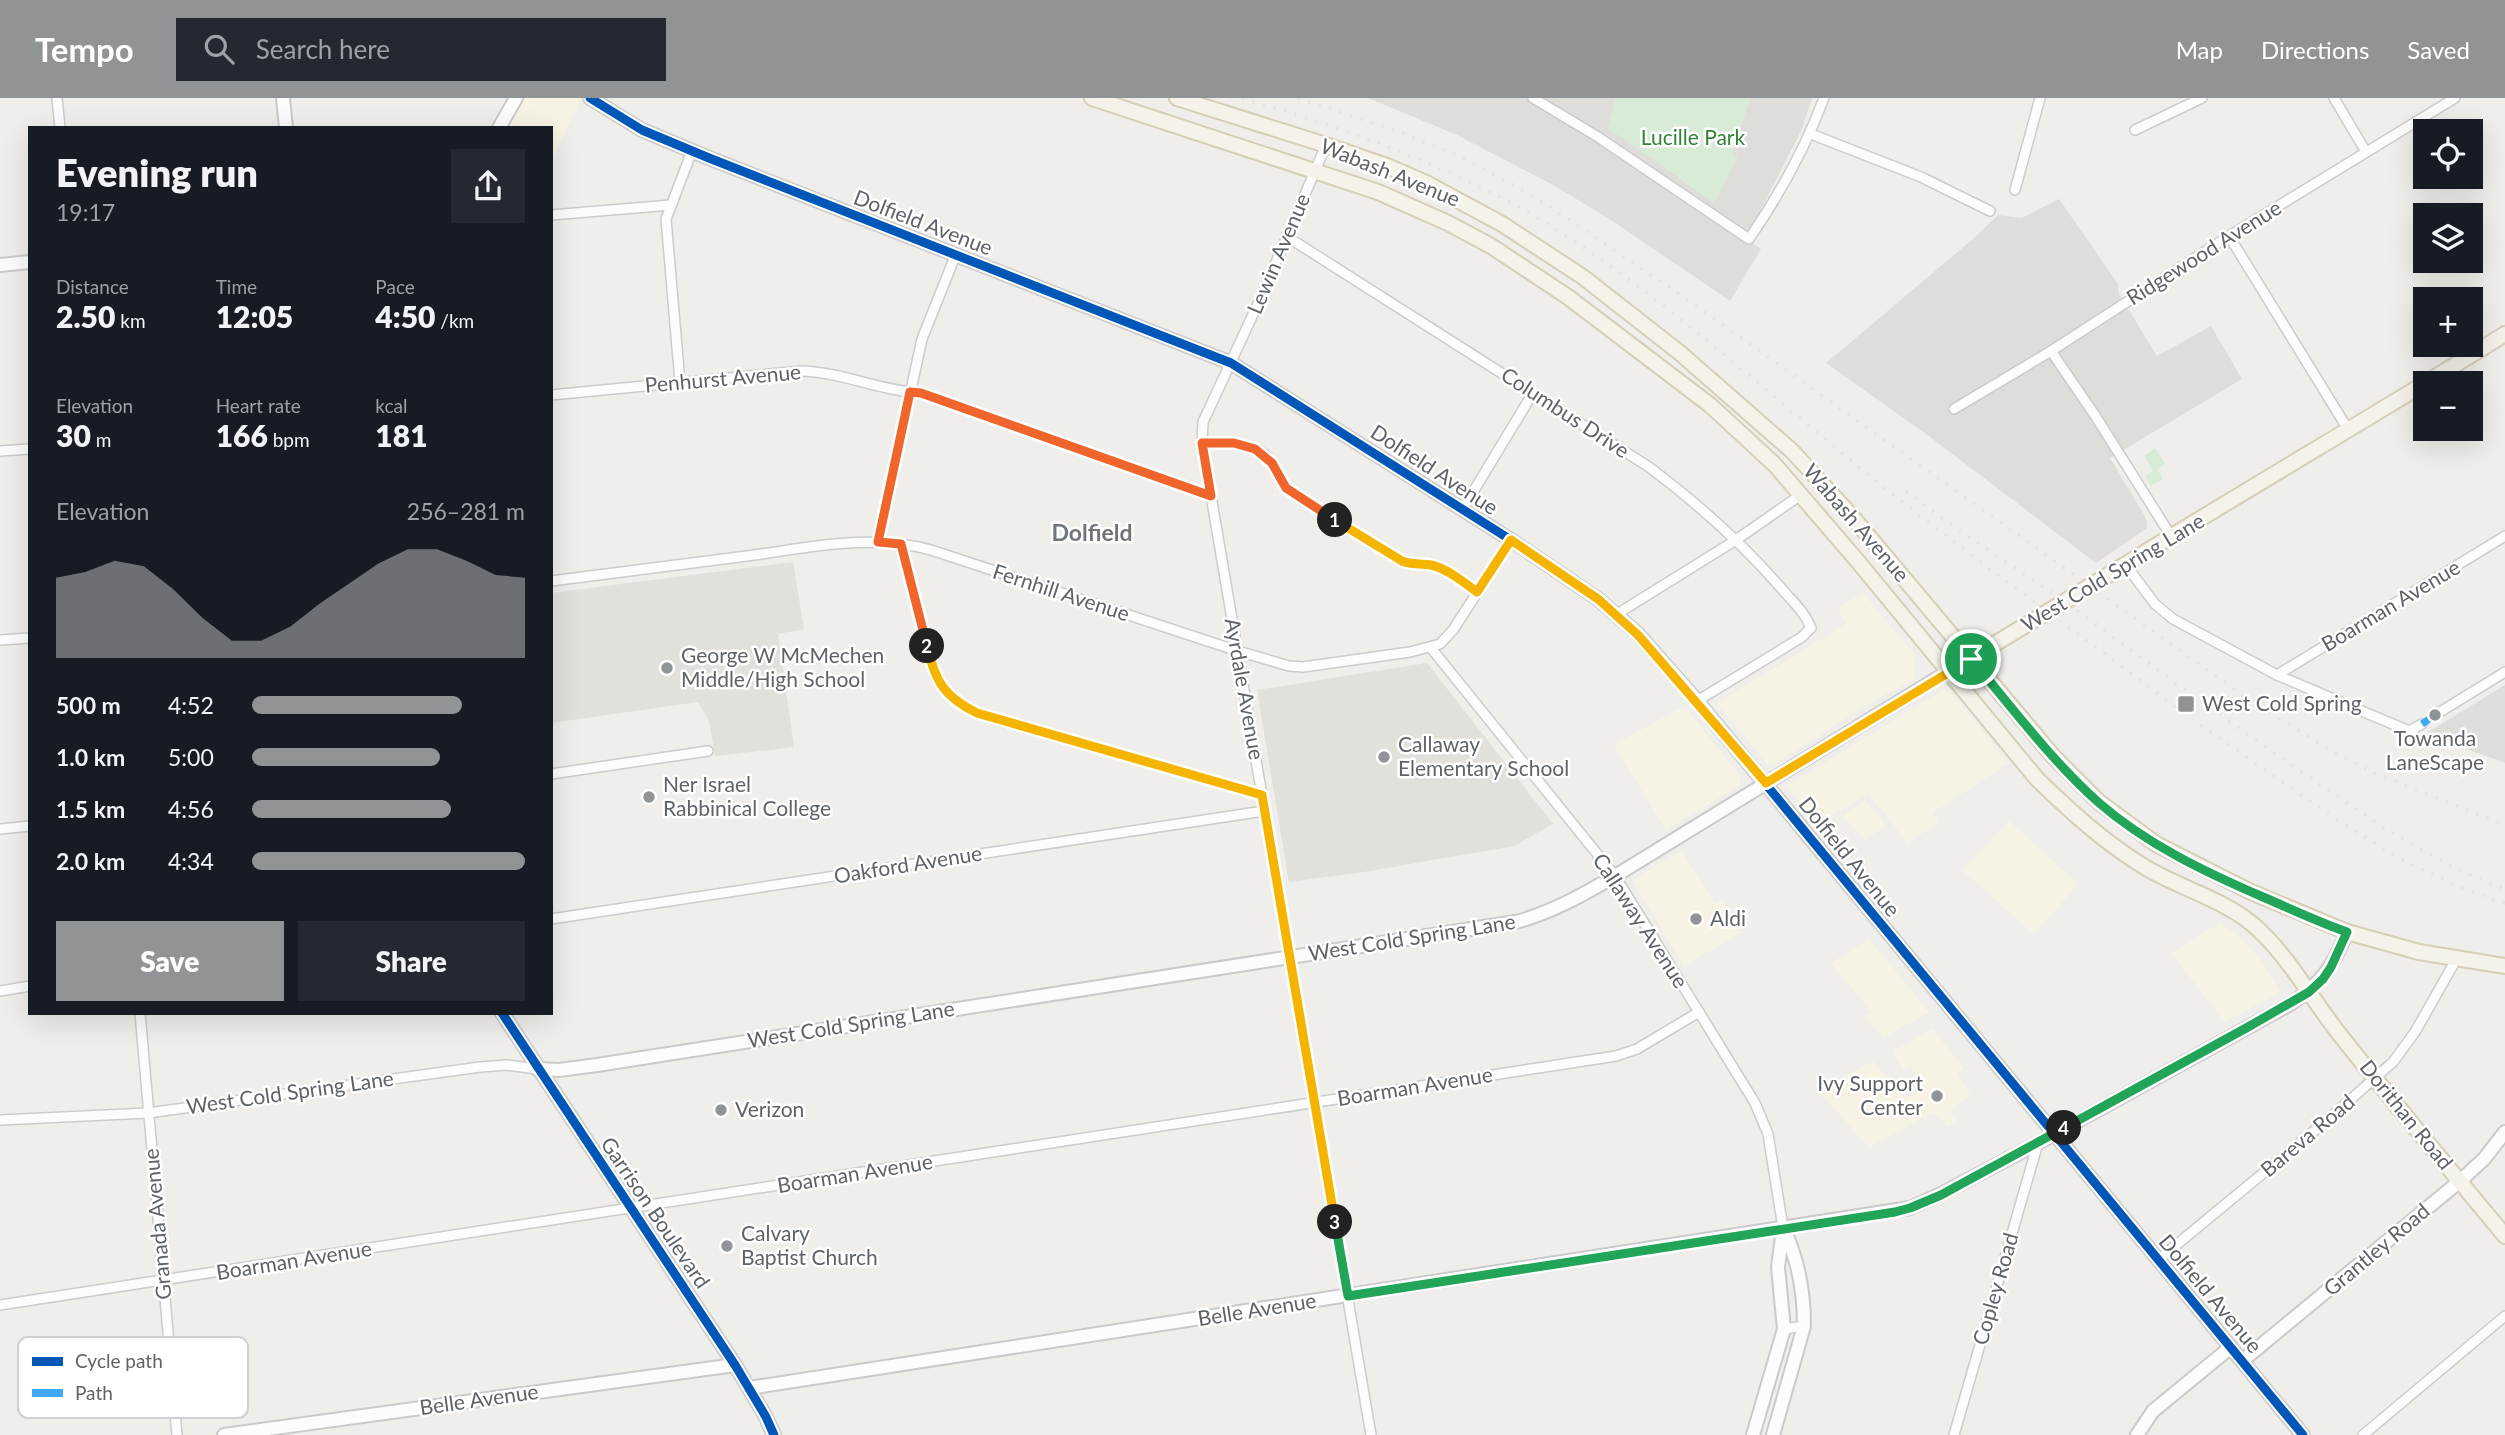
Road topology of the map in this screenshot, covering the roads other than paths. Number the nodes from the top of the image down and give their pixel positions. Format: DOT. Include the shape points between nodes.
graph roads {
  1 [pos="57,98"];
  2 [pos="283,98"];
  3 [pos="516,98"];
  4 [pos="590,98"];
  5 [pos="1092,98"];
  6 [pos="1177,98"];
  7 [pos="1535,98"];
  8 [pos="1824,98"];
  9 [pos="2040,98"];
  10 [pos="2202,98"];
  11 [pos="2334,98"];
  12 [pos="2455,98"];
  13 [pos="60,126"];
  14 [pos="286,126"];
  15 [pos="500,126"];
  16 [pos="2135,130"];
  17 [pos="1811,134"];
  18 [pos="1326,145"];
  19 [pos="692,151"];
  20 [pos="2366,152"];
  21 [pos="1315,169"];
  22 [pos="2015,190"];
  23 [pos="671,205"];
  24 [pos="1990,211"];
  25 [pos="553,215"];
  26 [pos="1286,236"];
  27 [pos="2229,236"];
  28 [pos="956,254"];
  29 [pos="28,262"];
  30 [pos="0,265"];
  31 [pos="2505,334"];
  32 [pos="2051,351"];
  33 [pos="1231,363"];
  34 [pos="680,382"];
  35 [pos="910,392"];
  36 [pos="1533,393"];
  37 [pos="553,395"];
  38 [pos="1954,409"];
  39 [pos="2349,431"];
  40 [pos="1202,443"];
  41 [pos="28,449"];
  42 [pos="0,451"];
  43 [pos="1802,494"];
  44 [pos="1211,496"];
  45 [pos="1462,510"];
  46 [pos="2505,536"];
  47 [pos="2171,537"];
  48 [pos="1511,540"];
  49 [pos="1736,540"];
  50 [pos="878,542"];
  51 [pos="901,544"];
  52 [pos="2126,564"];
  53 [pos="553,581"];
  54 [pos="1477,592"];
  55 [pos="1617,614"];
  56 [pos="28,638"];
  57 [pos="0,640"];
  58 [pos="1431,648"];
  59 [pos="1238,652"];
  60 [pos="1971,659"];
  61 [pos="1949,671"];
  62 [pos="2505,672"];
  63 [pos="2277,675"];
  64 [pos="1697,701"];
  65 [pos="2435,715"];
  66 [pos="2422,724"];
  67 [pos="708,751"];
  68 [pos="553,774"];
  69 [pos="1766,783"];
  70 [pos="1262,795"];
  71 [pos="1264,811"];
  72 [pos="28,826"];
  73 [pos="0,828"];
  74 [pos="1615,876"];
  75 [pos="553,919"];
  76 [pos="2347,932"];
  77 [pos="1290,957"];
  78 [pos="2457,958"];
  79 [pos="2505,966"];
  80 [pos="28,986"];
  81 [pos="0,990"];
  82 [pos="2309,992"];
  83 [pos="1699,1012"];
  84 [pos="140,1015"];
  85 [pos="503,1015"];
  86 [pos="537,1069"];
  87 [pos="2376,1078"];
  88 [pos="1315,1103"];
  89 [pos="148,1113"];
  90 [pos="0,1120"];
  91 [pos="2505,1132"];
  92 [pos="2054,1133"];
  93 [pos="2038,1143"];
  94 [pos="2460,1181"];
  95 [pos="632,1209"];
  96 [pos="1783,1228"];
  97 [pos="2505,1236"];
  98 [pos="2158,1259"];
  99 [pos="163,1281"];
  100 [pos="1348,1296"];
  101 [pos="0,1305"];
  102 [pos="2505,1315"];
  103 [pos="1804,1326"];
  104 [pos="1784,1329"];
  105 [pos="168,1337"];
  106 [pos="2231,1348"];
  107 [pos="2242,1361"];
  108 [pos="735,1365"];
  109 [pos="749,1388"];
  110 [pos="224,1435"];
  111 [pos="774,1435"];
  112 [pos="1371,1435"];
  113 [pos="1753,1435"];
  114 [pos="1773,1435"];
  115 [pos="1954,1435"];
  116 [pos="2137,1435"];
  117 [pos="2303,1435"];
  118 [pos="2363,1435"];
  1 -- 13 [label="street"];
  2 -- 14 [label="street"];
  3 -- 15 [label="street"];
  4 -- 19 [label="street, Dolfield Avenue" via="642,130"];
  5 -- 21 [label="main road, Wabash Avenue"];
  6 -- 18 [label="main road, Wabash Avenue"];
  7 -- 17 [label="street" via="1749,239"];
  8 -- 17 [label="street"];
  9 -- 22 [label="street"];
  10 -- 16 [label="street"];
  11 -- 20 [label="street"];
  12 -- 20 [label="street, Ridgewood Avenue"];
  17 -- 24 [label="street" via="1921,177"];
  18 -- 21 [label="street, Lewin Avenue"];
  18 -- 60 [label="main road, Wabash Avenue" via="1426,183 1502,224 1583,277 1680,352 1818,478"];
  19 -- 23 [label="street"];
  19 -- 28 [label="street, Dolfield Avenue"];
  20 -- 27 [label="street, Ridgewood Avenue"];
  21 -- 26 [label="street, Lewin Avenue"];
  21 -- 43 [label="main road, Wabash Avenue" via="1448,223 1528,270 1710,405"];
  23 -- 25 [label="street"];
  23 -- 34 [label="street" via="666,219"];
  26 -- 33 [label="street, Lewin Avenue"];
  26 -- 36 [label="street, Columbus Drive"];
  27 -- 32 [label="street, Ridgewood Avenue"];
  27 -- 39 [label="street"];
  28 -- 33 [label="street, Dolfield Avenue"];
  28 -- 35 [label="street" via="930,316"];
  29 -- 30 [label="street"];
  31 -- 39 [label="main road, West Cold Spring Lane"];
  32 -- 38 [label="street, Ridgewood Avenue"];
  32 -- 47 [label="street"];
  33 -- 40 [label="street, Ayrdale Avenue" via="1203,422"];
  33 -- 45 [label="street, Dolfield Avenue"];
  34 -- 35 [label="street, Penhurst Avenue" via="814,371"];
  34 -- 37 [label="street, Penhurst Avenue"];
  35 -- 44 [label="street, Penhurst Avenue"];
  35 -- 50 [label="street"];
  36 -- 45 [label="street"];
  36 -- 49 [label="street, Columbus Drive" via="1648,467 1696,502"];
  39 -- 47 [label="main road, West Cold Spring Lane"];
  40 -- 44 [label="street, Ayrdale Avenue"];
  40 -- 54 [label="street" via="1234,443 1255,449 1272,463 1294,495 1402,561 1447,571"];
  41 -- 42 [label="street"];
  43 -- 49 [label="street"];
  43 -- 61 [label="main road, Wabash Avenue"];
  44 -- 59 [label="street, Ayrdale Avenue"];
  45 -- 48 [label="street, Dolfield Avenue"];
  46 -- 63 [label="street, Boarman Avenue"];
  47 -- 52 [label="main road, West Cold Spring Lane"];
  48 -- 54 [label="street"];
  48 -- 55 [label="street, Dolfield Avenue"];
  49 -- 55 [label="street"];
  49 -- 64 [label="street, Columbus Drive" via="1796,605 1811,628"];
  50 -- 51 [label="street, Fernhill Avenue"];
  50 -- 53 [label="street, Fernhill Avenue"];
  51 -- 59 [label="street, Fernhill Avenue"];
  51 -- 70 [label="street" via="932,668 952,698 977,713"];
  52 -- 60 [label="main road, West Cold Spring Lane"];
  52 -- 63 [label="street" via="2163,612"];
  54 -- 58 [label="street" via="1448,638"];
  55 -- 64 [label="street, Dolfield Avenue"];
  56 -- 57 [label="street"];
  58 -- 59 [label="street, Fernhill Avenue" via="1303,667"];
  58 -- 74 [label="street, Callaway Avenue"];
  59 -- 70 [label="street, Ayrdale Avenue"];
  60 -- 61 [label="main road, West Cold Spring Lane"];
  60 -- 76 [label="main road, Wabash Avenue" via="2069,773 2122,822 2198,867"];
  61 -- 69 [label="street, West Cold Spring Lane"];
  61 -- 82 [label="main road, Wabash Avenue" via="2036,779 2082,822 2147,868 2238,913 2268,940"];
  62 -- 65 [label="street"];
  63 -- 66 [label="street" via="2409,731"];
  64 -- 69 [label="street, Dolfield Avenue"];
  67 -- 68 [label="street"];
  69 -- 74 [label="street, West Cold Spring Lane"];
  69 -- 92 [label="street, Dolfield Avenue"];
  70 -- 71 [label="street, Ayrdale Avenue"];
  71 -- 75 [label="street, Oakford Avenue"];
  71 -- 77 [label="street, Ayrdale Avenue"];
  72 -- 73 [label="street"];
  74 -- 77 [label="street, West Cold Spring Lane" via="1559,908 1516,922"];
  74 -- 83 [label="street, Callaway Avenue"];
  76 -- 78 [label="main road, Wabash Avenue"];
  76 -- 82 [label="street, Belle Avenue" via="2331,967"];
  77 -- 86 [label="street, West Cold Spring Lane" via="573,1069"];
  77 -- 88 [label="street, Ayrdale Avenue"];
  78 -- 79 [label="main road, Wabash Avenue"];
  78 -- 87 [label="street, Bareva Road" via="2415,1032"];
  80 -- 81 [label="street"];
  82 -- 87 [label="main road, Dorithan Road"];
  82 -- 92 [label="street, Belle Avenue"];
  83 -- 88 [label="street, Boarman Avenue" via="1627,1053"];
  83 -- 96 [label="street, Callaway Avenue" via="1761,1117"];
  84 -- 89 [label="street, Granada Avenue"];
  85 -- 86 [label="street, Garrison Boulevard"];
  86 -- 89 [label="street, West Cold Spring Lane" via="480,1066"];
  86 -- 95 [label="street, Garrison Boulevard"];
  87 -- 94 [label="main road, Dorithan Road"];
  87 -- 98 [label="street, Bareva Road"];
  88 -- 95 [label="street, Boarman Avenue"];
  88 -- 100 [label="street, Ayrdale Avenue"];
  89 -- 90 [label="street, West Cold Spring Lane"];
  89 -- 99 [label="street, Granada Avenue"];
  91 -- 94 [label="street, Grantley Road"];
  92 -- 93 [label="street, Belle Avenue"];
  92 -- 98 [label="street, Dolfield Avenue"];
  93 -- 96 [label="street, Belle Avenue" via="1910,1208"];
  93 -- 115 [label="street, Copley Road"];
  94 -- 97 [label="main road, Dorithan Road"];
  94 -- 107 [label="street, Grantley Road"];
  95 -- 99 [label="street, Boarman Avenue"];
  95 -- 108 [label="street, Garrison Boulevard"];
  96 -- 100 [label="street, Belle Avenue"];
  96 -- 103 [label="street, Callaway Avenue" via="1797,1264"];
  96 -- 104 [label="street, Callaway Avenue" via="1778,1267"];
  98 -- 106 [label="street, Dolfield Avenue"];
  99 -- 101 [label="street, Boarman Avenue"];
  99 -- 105 [label="street, Granada Avenue"];
  100 -- 109 [label="street, Belle Avenue"];
  100 -- 112 [label="street, Ayrdale Avenue"];
  102 -- 118 [label="street"];
  103 -- 104 [label="street"];
  103 -- 114 [label="street, Callaway Avenue"];
  104 -- 113 [label="street, Callaway Avenue"];
  106 -- 107 [label="street, Dolfield Avenue"];
  106 -- 116 [label="street" via="2153,1410"];
  107 -- 117 [label="street, Dolfield Avenue"];
  108 -- 109 [label="street, Garrison Boulevard"];
  108 -- 110 [label="street, Belle Avenue"];
  109 -- 111 [label="street, Garrison Boulevard"];
}
